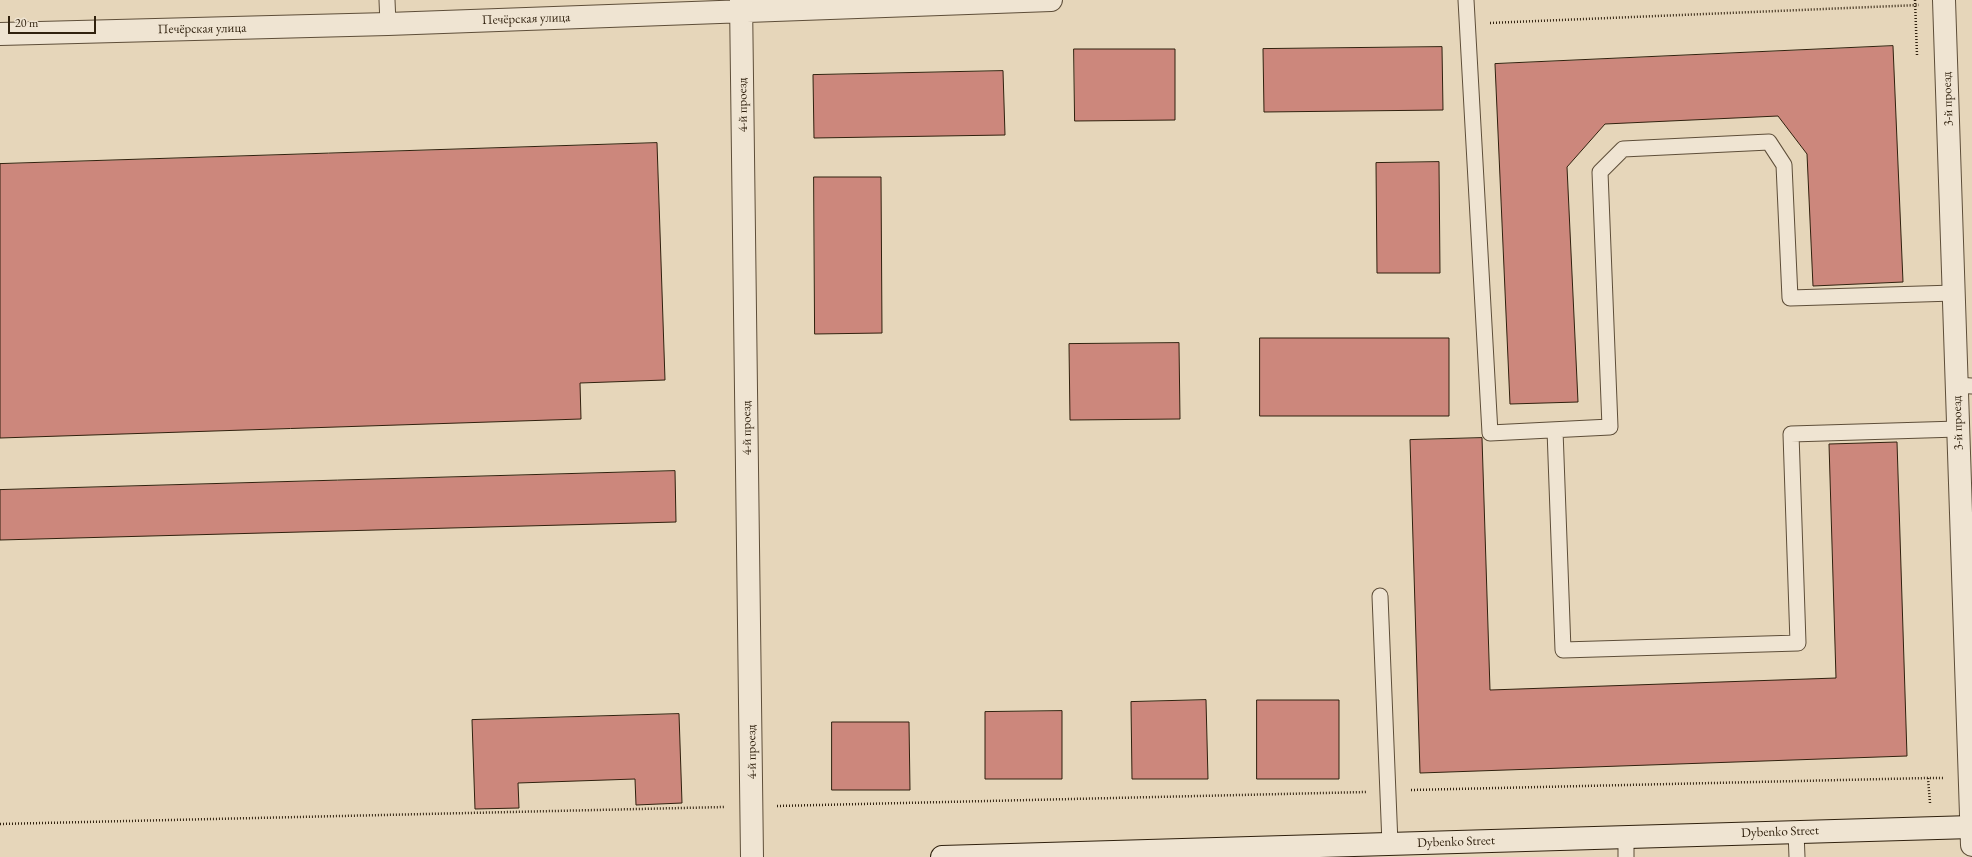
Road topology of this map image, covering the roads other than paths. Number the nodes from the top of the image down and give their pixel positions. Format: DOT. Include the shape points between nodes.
graph roads {
  1 [pos="387,0"];
  2 [pos="1051,0"];
  3 [pos="1466,0"];
  4 [pos="853,4"];
  5 [pos="1944,4"];
  6 [pos="741,6"];
  7 [pos="388,24"];
  8 [pos="0,34"];
  9 [pos="1954,293"];
  10 [pos="1964,385"];
  11 [pos="1958,429"];
  12 [pos="1555,430"];
  13 [pos="1380,596"];
  14 [pos="1972,831"];
  15 [pos="1796,832"];
  16 [pos="1390,844"];
  17 [pos="1626,847"];
  18 [pos="1300,852"];
  19 [pos="752,857"];
  20 [pos="942,857"];
  21 [pos="1797,857"];
  1 -- 7 [label="lane"];
  2 -- 4 [label="street, Печёрская улица"];
  3 -- 12 [label="lane" via="1490,433"];
  4 -- 6 [label="street, Печёрская улица"];
  5 -- 9 [label="street, 3-й проезд"];
  6 -- 7 [label="street, Печёрская улица"];
  6 -- 19 [label="street, 4-й проезд"];
  7 -- 8 [label="street, Печёрская улица"];
  9 -- 10 [label="street, 3-й проезд"];
  9 -- 12 [label="lane" via="1790,298 1784,165 1769,142 1623,149 1600,172 1610,427"];
  10 -- 11 [label="street, 3-й проезд"];
  11 -- 12 [label="lane" via="1791,434 1798,643 1563,650"];
  11 -- 14 [label="street, 3-й проезд"];
  13 -- 16 [label="lane"];
  14 -- 15 [label="street, Dybenko Street"];
  15 -- 17 [label="street, Dybenko Street"];
  15 -- 21 [label="lane"];
  16 -- 17 [label="street, Dybenko Street"];
  16 -- 18 [label="street, Dybenko Street"];
  18 -- 20 [label="street, Dybenko Street"];
}
